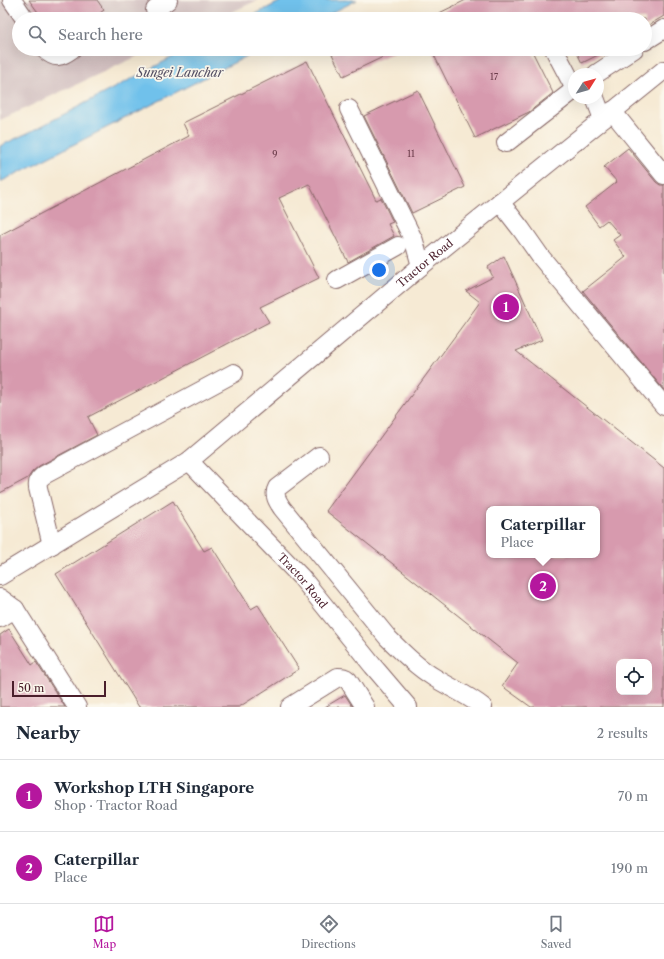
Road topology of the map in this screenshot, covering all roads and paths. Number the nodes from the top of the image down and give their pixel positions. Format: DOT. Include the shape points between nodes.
graph roads {
  1 [pos="12,0"];
  2 [pos="20,12"];
  3 [pos="664,29"];
  4 [pos="652,37"];
  5 [pos="558,56"];
  6 [pos="623,56"];
  7 [pos="604,69"];
  8 [pos="664,70"];
  9 [pos="568,76"];
  10 [pos="568,95"];
  11 [pos="599,104"];
  12 [pos="349,108"];
  13 [pos="607,115"];
  14 [pos="506,143"];
  15 [pos="664,175"];
  16 [pos="500,202"];
  17 [pos="398,246"];
  18 [pos="421,266"];
  19 [pos="337,280"];
  20 [pos="234,373"];
  21 [pos="664,406"];
  22 [pos="318,456"];
  23 [pos="189,461"];
  24 [pos="52,545"];
  25 [pos="0,576"];
  26 [pos="0,598"];
  27 [pos="8,614"];
  28 [pos="77,707"];
  29 [pos="290,707"];
  30 [pos="365,707"];
  31 [pos="408,707"];
  32 [pos="482,707"];
  1 -- 2 [label="street"];
  3 -- 4 [label="street"];
  5 -- 9 [label="street"];
  6 -- 7 [label="street"];
  8 -- 13 [label="street, Tractor Road"];
  10 -- 14 [label="street"];
  11 -- 13 [label="street"];
  12 -- 18 [label="street" via="414,241"];
  13 -- 15 [label="street"];
  13 -- 16 [label="street, Tractor Road"];
  16 -- 18 [label="street, Tractor Road"];
  16 -- 21 [label="street" via="540,256"];
  17 -- 19 [label="street"];
  18 -- 23 [label="street, Tractor Road"];
  20 -- 24 [label="street" via="44,474 37,483"];
  22 -- 32 [label="street" via="277,488 275,495 282,508 388,638 406,656 434,678"];
  23 -- 24 [label="street, Tractor Road"];
  23 -- 31 [label="street, Tractor Road" via="301,577"];
  24 -- 25 [label="street, Tractor Road"];
  26 -- 27 [label="street"];
  27 -- 28 [label="street"];
  29 -- 30 [label="street" via="338,677 348,680"];
}
